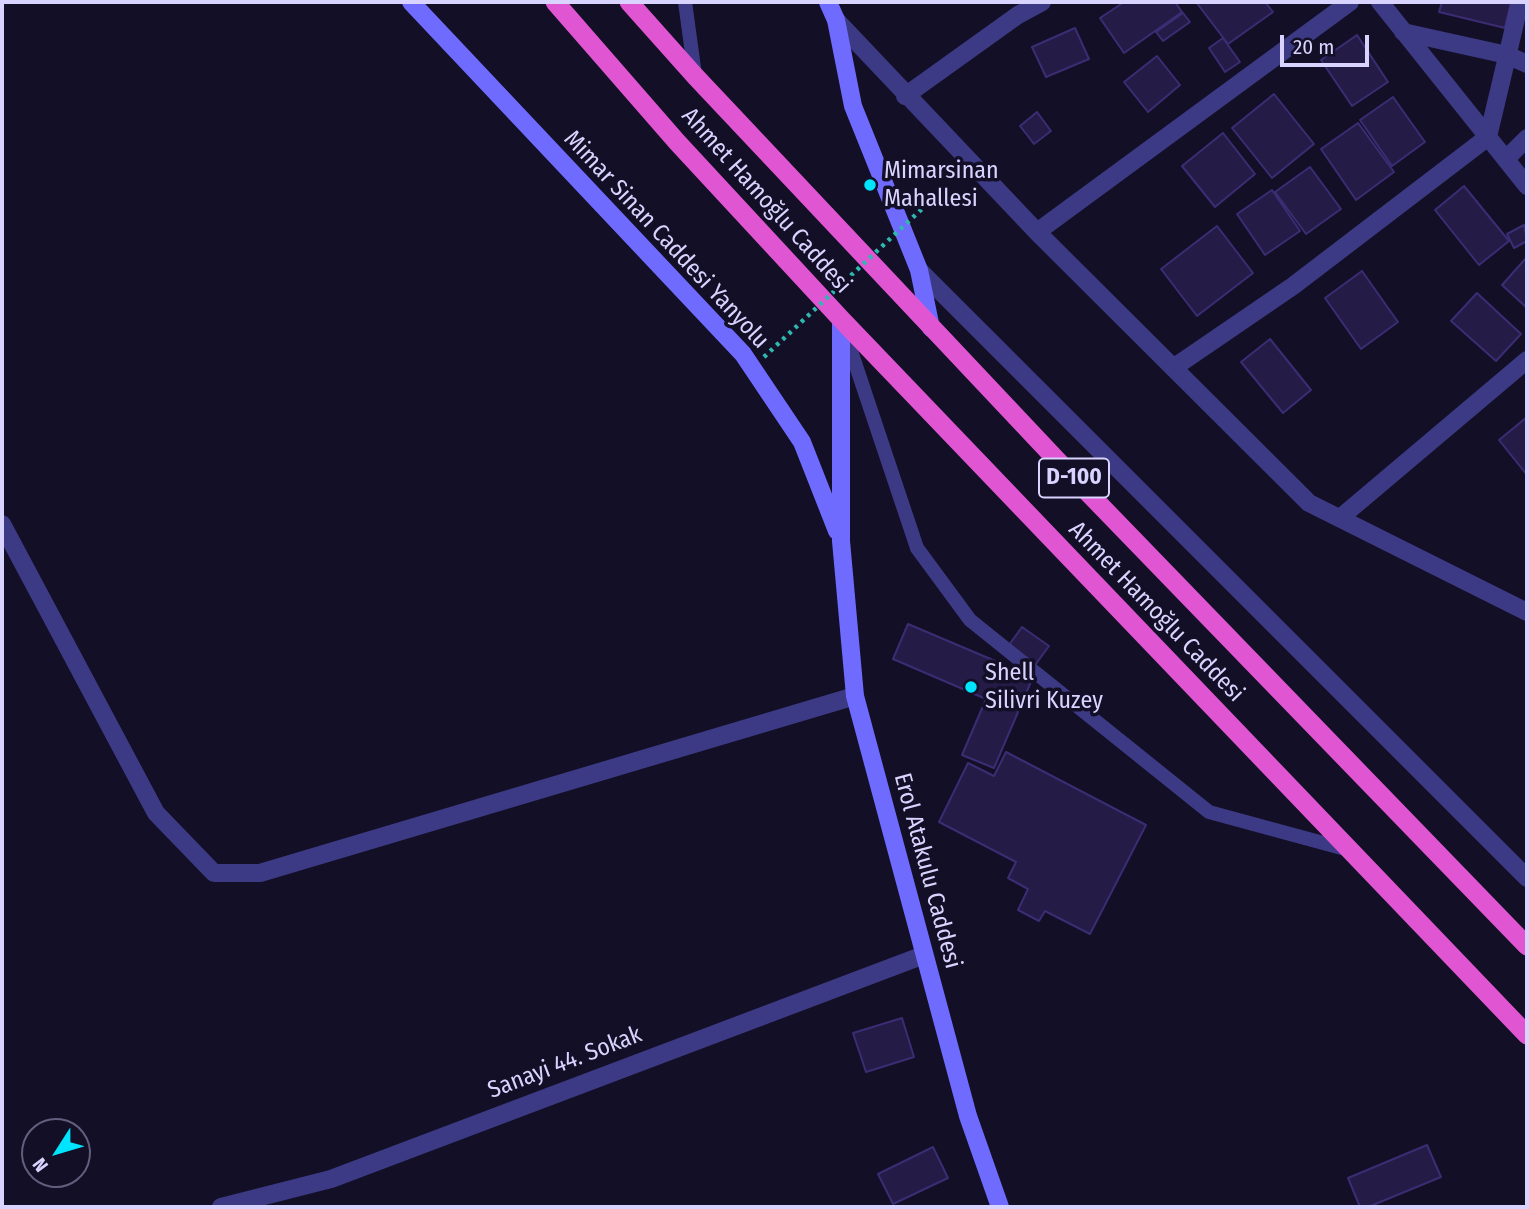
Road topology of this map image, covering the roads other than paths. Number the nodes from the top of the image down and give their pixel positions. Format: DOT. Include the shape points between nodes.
graph roads {
  1 [pos="411,2"];
  2 [pos="555,2"];
  3 [pos="629,2"];
  4 [pos="685,2"];
  5 [pos="828,2"];
  6 [pos="1042,2"];
  7 [pos="1350,2"];
  8 [pos="1380,2"];
  9 [pos="1520,2"];
  10 [pos="836,20"];
  11 [pos="1403,32"];
  12 [pos="1507,55"];
  13 [pos="1527,64"];
  14 [pos="695,76"];
  15 [pos="905,96"];
  16 [pos="1488,137"];
  17 [pos="1527,138"];
  18 [pos="1506,159"];
  19 [pos="1527,186"];
  20 [pos="1037,232"];
  21 [pos="919,270"];
  22 [pos="841,319"];
  23 [pos="931,328"];
  24 [pos="1527,360"];
  25 [pos="1173,368"];
  26 [pos="1340,518"];
  27 [pos="2,524"];
  28 [pos="841,541"];
  29 [pos="1527,612"];
  30 [pos="855,696"];
  31 [pos="1349,851"];
  32 [pos="1527,878"];
  33 [pos="1527,946"];
  34 [pos="923,955"];
  35 [pos="1527,1035"];
  36 [pos="221,1207"];
  37 [pos="1000,1207"];
  1 -- 28 [label="main road, Mimar Sinan Caddesi Yanyolu" via="743,354 802,442"];
  2 -- 22 [label="highway, Ahmet Hamoğlu Caddesi / D-100"];
  3 -- 14 [label="highway, Ahmet Hamoğlu Caddesi / D-100"];
  4 -- 14 [label="lane"];
  5 -- 10 [label="main road"];
  6 -- 15 [label="street"];
  7 -- 20 [label="street"];
  8 -- 11 [label="street"];
  9 -- 12 [label="street"];
  10 -- 15 [label="street"];
  10 -- 21 [label="main road" via="853,106"];
  11 -- 12 [label="street"];
  11 -- 16 [label="street"];
  12 -- 13 [label="street"];
  12 -- 16 [label="street"];
  14 -- 23 [label="highway, Ahmet Hamoğlu Caddesi / D-100"];
  15 -- 20 [label="street"];
  16 -- 18 [label="street"];
  16 -- 25 [label="street" via="1293,286"];
  17 -- 18 [label="street"];
  18 -- 19 [label="street"];
  20 -- 25 [label="street"];
  21 -- 23 [label="main road"];
  21 -- 32 [label="street"];
  22 -- 28 [label="main road"];
  22 -- 31 [label="highway, Ahmet Hamoğlu Caddesi / D-100"];
  22 -- 31 [label="lane" via="917,548 970,620 1209,812"];
  23 -- 33 [label="highway, Ahmet Hamoğlu Caddesi / D-100"];
  24 -- 26 [label="street"];
  25 -- 26 [label="street" via="1310,503"];
  26 -- 29 [label="street"];
  27 -- 30 [label="street" via="156,813 214,873 260,873"];
  28 -- 30 [label="main road, Erol Atakulu Caddesi"];
  30 -- 34 [label="main road, Erol Atakulu Caddesi"];
  31 -- 35 [label="highway, Ahmet Hamoğlu Caddesi / D-100"];
  34 -- 36 [label="street, Sanayi 44. Sokak" via="331,1178"];
  34 -- 37 [label="main road, Erol Atakulu Caddesi" via="968,1116"];
}
